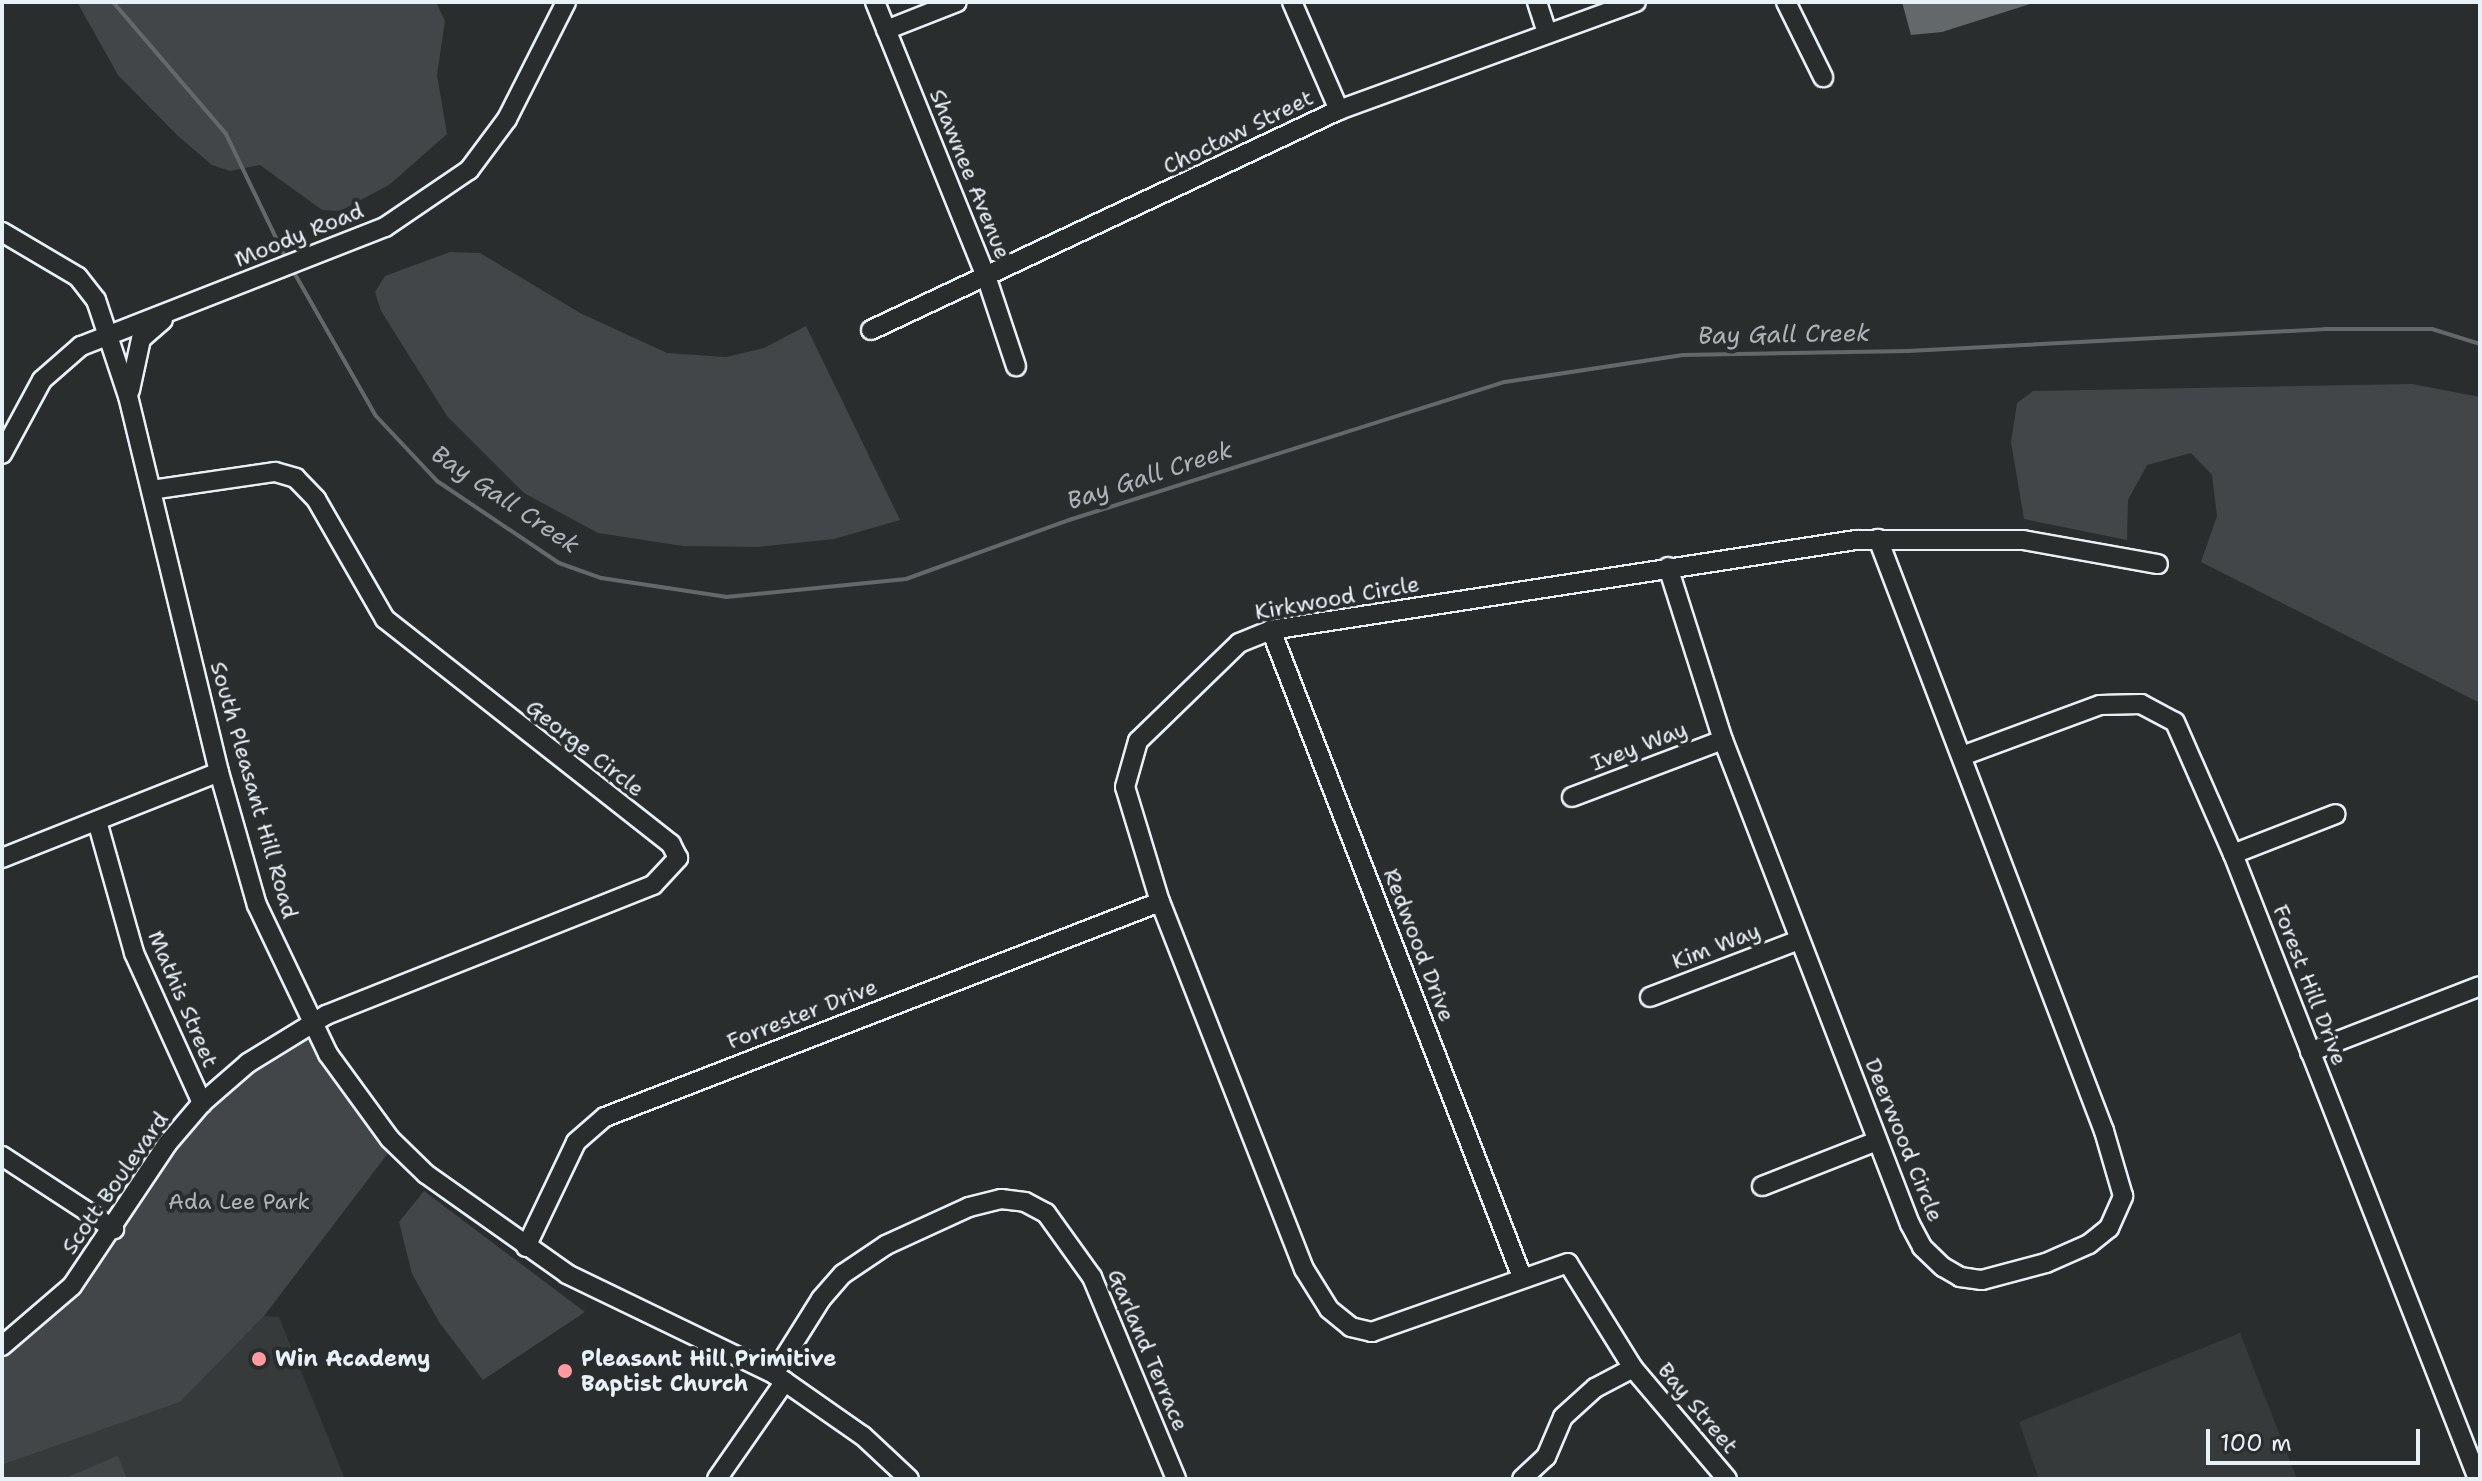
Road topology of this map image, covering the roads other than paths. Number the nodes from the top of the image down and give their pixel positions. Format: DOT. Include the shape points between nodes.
graph roads {
  1 [pos="566,2"];
  2 [pos="875,2"];
  3 [pos="957,2"];
  4 [pos="1292,2"];
  5 [pos="1537,2"];
  6 [pos="1636,2"];
  7 [pos="1786,2"];
  8 [pos="886,30"];
  9 [pos="1547,32"];
  10 [pos="1823,77"];
  11 [pos="1339,110"];
  12 [pos="2,232"];
  13 [pos="987,279"];
  14 [pos="180,308"];
  15 [pos="871,330"];
  16 [pos="109,335"];
  17 [pos="1016,366"];
  18 [pos="128,396"];
  19 [pos="2,454"];
  20 [pos="152,490"];
  21 [pos="1878,539"];
  22 [pos="2158,564"];
  23 [pos="1668,567"];
  24 [pos="1271,630"];
  25 [pos="1723,740"];
  26 [pos="1962,756"];
  27 [pos="219,772"];
  28 [pos="1572,797"];
  29 [pos="2336,814"];
  30 [pos="97,821"];
  31 [pos="2233,854"];
  32 [pos="2,858"];
  33 [pos="1160,902"];
  34 [pos="1799,940"];
  35 [pos="2480,986"];
  36 [pos="1650,997"];
  37 [pos="309,1024"];
  38 [pos="2310,1052"];
  39 [pos="202,1103"];
  40 [pos="1877,1141"];
  41 [pos="2,1156"];
  42 [pos="1762,1186"];
  43 [pos="114,1229"];
  44 [pos="526,1247"];
  45 [pos="1522,1277"];
  46 [pos="2,1346"];
  47 [pos="1633,1368"];
  48 [pos="780,1378"];
  49 [pos="717,1479"];
  50 [pos="909,1479"];
  51 [pos="1176,1479"];
  52 [pos="1522,1479"];
  53 [pos="1727,1479"];
  54 [pos="2478,1479"];
  1 -- 14 [label="street, Moody Road" via="507,119 469,170 426,201 350,242"];
  2 -- 8 [label="street, Shawnee Avenue"];
  3 -- 8 [label="street"];
  4 -- 11 [label="street"];
  5 -- 9 [label="street"];
  6 -- 9 [label="street, Choctaw Street"];
  7 -- 10 [label="street"];
  8 -- 13 [label="street, Shawnee Avenue"];
  9 -- 11 [label="street, Choctaw Street"];
  11 -- 13 [label="street, Choctaw Street"];
  12 -- 16 [label="street, South Pleasant Hill Road" via="78,277 96,300"];
  13 -- 15 [label="street, Choctaw Street"];
  13 -- 17 [label="street, Shawnee Avenue"];
  14 -- 16 [label="street, Moody Road"];
  14 -- 18 [label="street" via="141,339"];
  16 -- 18 [label="street, South Pleasant Hill Road"];
  16 -- 19 [label="street, Moody Road" via="81,346 42,380"];
  18 -- 20 [label="street, South Pleasant Hill Road"];
  20 -- 27 [label="street, South Pleasant Hill Road"];
  20 -- 37 [label="street, George Circle" via="275,472 296,478 316,499 385,619 671,844 678,858 653,885"];
  21 -- 22 [label="street, Kirkwood Circle" via="2023,540"];
  21 -- 23 [label="street, Kirkwood Circle"];
  21 -- 26 [label="street, Deerwood Circle"];
  23 -- 24 [label="street, Kirkwood Circle"];
  23 -- 25 [label="street, Deerwood Circle"];
  24 -- 33 [label="street, Kirkwood Circle" via="1239,643 1138,741 1125,787"];
  24 -- 45 [label="street, Redwood Drive"];
  25 -- 28 [label="street, Ivey Way"];
  25 -- 34 [label="street, Deerwood Circle"];
  26 -- 31 [label="street, Forest Hill Drive" via="2076,711 2141,704 2175,722"];
  26 -- 40 [label="street, Deerwood Circle" via="2104,1131 2123,1196 2109,1228 2089,1244 2011,1274 1982,1280 1960,1277 1922,1247"];
  27 -- 30 [label="street"];
  27 -- 37 [label="street, South Pleasant Hill Road" via="260,912"];
  29 -- 31 [label="street"];
  30 -- 32 [label="street"];
  30 -- 39 [label="street, Mathis Street" via="134,953"];
  31 -- 38 [label="street, Forest Hill Drive"];
  33 -- 44 [label="street, Forrester Drive" via="605,1117 576,1142"];
  33 -- 45 [label="street, Kirkwood Circle" via="1304,1269 1329,1309 1351,1327 1372,1332"];
  34 -- 36 [label="street, Kim Way"];
  34 -- 40 [label="street, Deerwood Circle"];
  35 -- 38 [label="street"];
  37 -- 39 [label="street, Scott Boulevard" via="248,1063"];
  37 -- 44 [label="street, South Pleasant Hill Road" via="390,1139 426,1174"];
  38 -- 54 [label="street, Forest Hill Drive"];
  39 -- 43 [label="street, Scott Boulevard" via="158,1156"];
  40 -- 42 [label="street"];
  41 -- 43 [label="street"];
  43 -- 46 [label="street, Scott Boulevard" via="72,1286"];
  44 -- 48 [label="street, South Pleasant Hill Road" via="580,1281"];
  45 -- 47 [label="street, Bay Street" via="1568,1263"];
  47 -- 52 [label="street" via="1595,1388 1563,1417 1546,1457"];
  47 -- 53 [label="street, Bay Street"];
  48 -- 49 [label="street, Garland Terrace"];
  48 -- 50 [label="street, South Pleasant Hill Road" via="863,1436"];
  48 -- 51 [label="street, Garland Terrace" via="821,1299 843,1274 886,1245 969,1207 1001,1199 1025,1202 1046,1213 1092,1277 1125,1345"];
}
